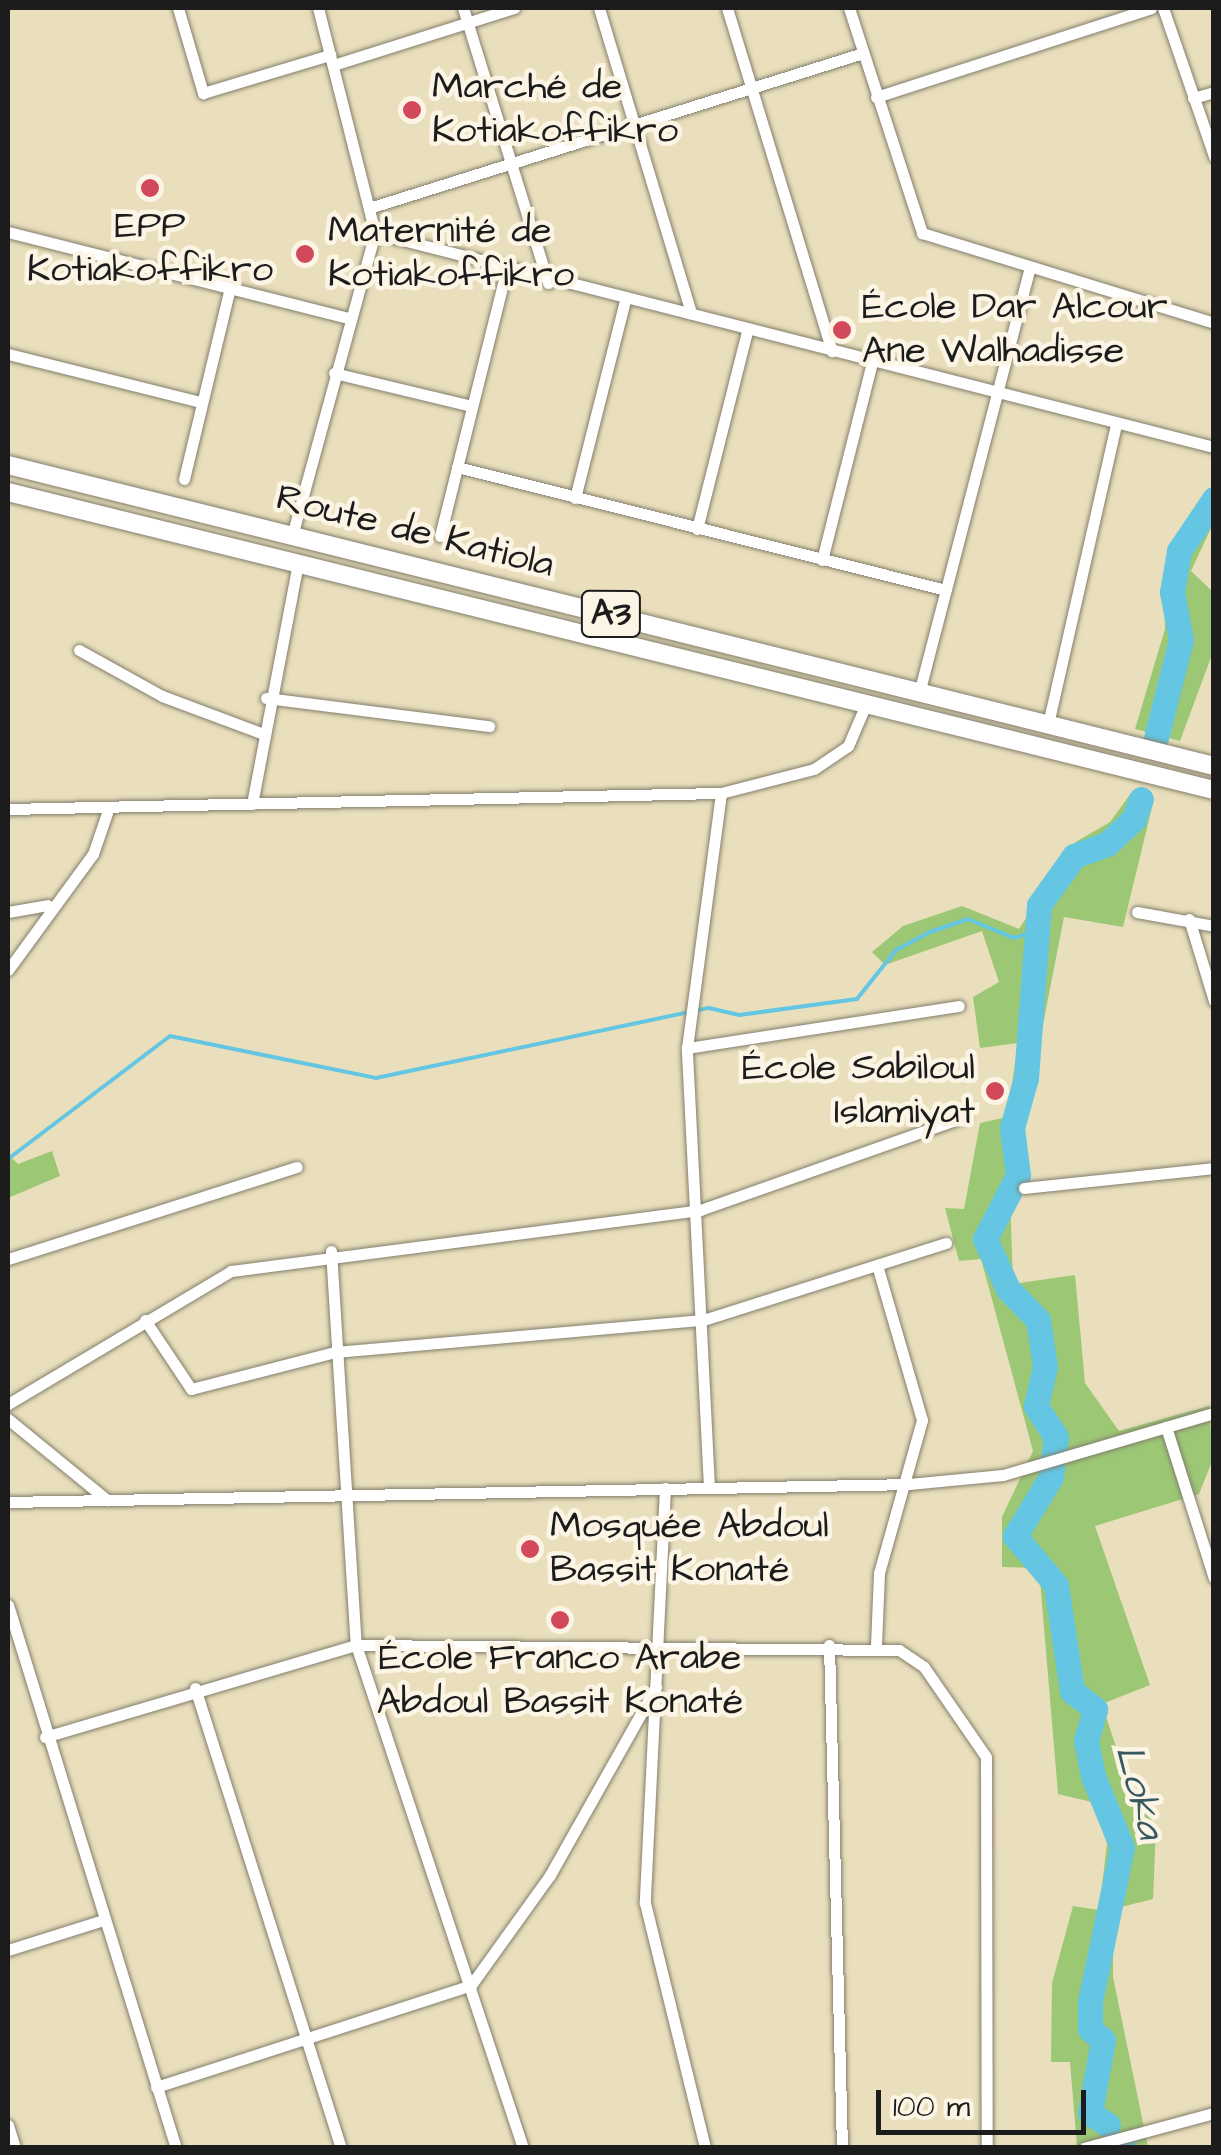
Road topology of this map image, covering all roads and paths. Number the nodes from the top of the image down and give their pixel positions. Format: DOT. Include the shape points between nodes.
graph roads {
  1 [pos="178,8"];
  2 [pos="318,8"];
  3 [pos="463,8"];
  4 [pos="514,8"];
  5 [pos="599,8"];
  6 [pos="728,8"];
  7 [pos="849,8"];
  8 [pos="1152,8"];
  9 [pos="1163,8"];
  10 [pos="468,21"];
  11 [pos="863,53"];
  12 [pos="332,60"];
  13 [pos="752,88"];
  14 [pos="1214,92"];
  15 [pos="876,97"];
  16 [pos="1193,98"];
  17 [pos="634,126"];
  18 [pos="1214,156"];
  19 [pos="514,167"];
  20 [pos="369,208"];
  21 [pos="8,232"];
  22 [pos="376,234"];
  23 [pos="506,271"];
  24 [pos="1029,272"];
  25 [pos="548,283"];
  26 [pos="230,288"];
  27 [pos="625,301"];
  28 [pos="691,313"];
  29 [pos="349,318"];
  30 [pos="1214,322"];
  31 [pos="747,331"];
  32 [pos="832,351"];
  33 [pos="8,354"];
  34 [pos="872,362"];
  35 [pos="334,372"];
  36 [pos="996,393"];
  37 [pos="200,402"];
  38 [pos="472,406"];
  39 [pos="1116,424"];
  40 [pos="1214,447"];
  41 [pos="8,465"];
  42 [pos="456,467"];
  43 [pos="184,479"];
  44 [pos="8,492"];
  45 [pos="576,498"];
  46 [pos="698,529"];
  47 [pos="292,536"];
  48 [pos="440,536"];
  49 [pos="822,560"];
  50 [pos="298,563"];
  51 [pos="946,590"];
  52 [pos="79,650"];
  53 [pos="920,694"];
  54 [pos="266,698"];
  55 [pos="866,704"];
  56 [pos="1048,724"];
  57 [pos="489,726"];
  58 [pos="261,732"];
  59 [pos="1214,766"];
  60 [pos="1214,790"];
  61 [pos="721,793"];
  62 [pos="252,804"];
  63 [pos="8,810"];
  64 [pos="107,812"];
  65 [pos="47,906"];
  66 [pos="8,912"];
  67 [pos="1137,912"];
  68 [pos="1189,920"];
  69 [pos="1214,926"];
  70 [pos="8,970"];
  71 [pos="1214,1001"];
  72 [pos="960,1006"];
  73 [pos="687,1048"];
  74 [pos="964,1117"];
  75 [pos="297,1167"];
  76 [pos="1214,1168"];
  77 [pos="1024,1188"];
  78 [pos="700,1210"];
  79 [pos="946,1244"];
  80 [pos="331,1251"];
  81 [pos="8,1259"];
  82 [pos="877,1265"];
  83 [pos="145,1320"];
  84 [pos="703,1320"];
  85 [pos="335,1352"];
  86 [pos="8,1404"];
  87 [pos="1214,1413"];
  88 [pos="8,1419"];
  89 [pos="1166,1428"];
  90 [pos="909,1484"];
  91 [pos="709,1487"];
  92 [pos="665,1488"];
  93 [pos="341,1492"];
  94 [pos="107,1500"];
  95 [pos="8,1502"];
  96 [pos="1214,1578"];
  97 [pos="8,1605"];
  98 [pos="356,1645"];
  99 [pos="830,1645"];
  100 [pos="876,1646"];
  101 [pos="658,1647"];
  102 [pos="656,1686"];
  103 [pos="195,1688"];
  104 [pos="46,1737"];
  105 [pos="103,1920"];
  106 [pos="8,1950"];
  107 [pos="470,1986"];
  108 [pos="307,2040"];
  109 [pos="156,2087"];
  110 [pos="1214,2113"];
  111 [pos="8,2125"];
  112 [pos="14,2148"];
  113 [pos="176,2148"];
  114 [pos="341,2148"];
  115 [pos="523,2148"];
  116 [pos="705,2148"];
  117 [pos="842,2148"];
  118 [pos="987,2148"];
  119 [pos="1084,2148"];
  1 -- 12 [label="street" via="203,93"];
  2 -- 12 [label="street"];
  3 -- 10 [label="street"];
  4 -- 10 [label="street"];
  5 -- 17 [label="street"];
  6 -- 13 [label="street"];
  7 -- 11 [label="street"];
  8 -- 15 [label="street"];
  9 -- 16 [label="street"];
  10 -- 12 [label="street"];
  10 -- 19 [label="street"];
  11 -- 13 [label="street"];
  11 -- 15 [label="street"];
  12 -- 20 [label="street"];
  13 -- 17 [label="street"];
  13 -- 32 [label="street"];
  14 -- 16 [label="street"];
  15 -- 24 [label="street" via="922,232"];
  16 -- 18 [label="street"];
  17 -- 19 [label="street"];
  17 -- 28 [label="street"];
  19 -- 20 [label="street"];
  19 -- 25 [label="street"];
  20 -- 22 [label="street"];
  21 -- 26 [label="street"];
  22 -- 23 [label="street"];
  22 -- 29 [label="street"];
  23 -- 25 [label="street"];
  23 -- 38 [label="street"];
  24 -- 30 [label="street"];
  24 -- 36 [label="street"];
  25 -- 27 [label="street"];
  26 -- 29 [label="street"];
  26 -- 37 [label="street"];
  27 -- 28 [label="street"];
  27 -- 45 [label="street"];
  28 -- 31 [label="street"];
  29 -- 35 [label="street"];
  31 -- 32 [label="street"];
  31 -- 46 [label="street"];
  32 -- 34 [label="street"];
  33 -- 37 [label="street"];
  34 -- 36 [label="street"];
  34 -- 49 [label="street"];
  35 -- 38 [label="street"];
  35 -- 47 [label="street"];
  36 -- 39 [label="street"];
  36 -- 51 [label="street"];
  37 -- 43 [label="street"];
  38 -- 42 [label="street"];
  39 -- 40 [label="street"];
  39 -- 56 [label="street"];
  41 -- 47 [label="highway, Route de Katiola / A3"];
  42 -- 45 [label="street"];
  42 -- 48 [label="street"];
  44 -- 50 [label="highway, Route de Katiola / A3"];
  45 -- 46 [label="street"];
  46 -- 49 [label="street"];
  47 -- 53 [label="highway, Route de Katiola / A3"];
  49 -- 51 [label="street"];
  50 -- 54 [label="street"];
  50 -- 55 [label="highway, Route de Katiola / A3"];
  51 -- 53 [label="street"];
  52 -- 58 [label="street" via="162,696"];
  53 -- 56 [label="highway, Route de Katiola / A3"];
  54 -- 57 [label="street"];
  54 -- 58 [label="street"];
  55 -- 60 [label="highway, Route de Katiola / A3"];
  55 -- 61 [label="street" via="848,746 814,769"];
  56 -- 59 [label="highway, Route de Katiola / A3"];
  58 -- 62 [label="street"];
  61 -- 62 [label="street"];
  61 -- 73 [label="street" via="696,1024"];
  62 -- 64 [label="street"];
  63 -- 64 [label="street"];
  64 -- 65 [label="street" via="93,854"];
  65 -- 66 [label="street"];
  65 -- 70 [label="street"];
  67 -- 68 [label="street"];
  68 -- 69 [label="street"];
  68 -- 71 [label="street"];
  72 -- 73 [label="street"];
  73 -- 78 [label="street"];
  74 -- 78 [label="street"];
  75 -- 81 [label="street"];
  76 -- 77 [label="street"];
  78 -- 80 [label="street"];
  78 -- 84 [label="street"];
  79 -- 82 [label="street"];
  80 -- 83 [label="street" via="231,1271"];
  80 -- 85 [label="street"];
  82 -- 84 [label="street"];
  82 -- 90 [label="street" via="921,1397"];
  83 -- 85 [label="street" via="191,1389"];
  83 -- 86 [label="street"];
  84 -- 85 [label="street"];
  84 -- 91 [label="street"];
  85 -- 93 [label="street"];
  87 -- 89 [label="street"];
  88 -- 94 [label="street"];
  89 -- 90 [label="street" via="1004,1475"];
  89 -- 96 [label="street"];
  90 -- 91 [label="street"];
  90 -- 100 [label="street" via="880,1573"];
  91 -- 92 [label="street"];
  92 -- 93 [label="street"];
  92 -- 101 [label="street"];
  93 -- 94 [label="street"];
  93 -- 98 [label="street"];
  94 -- 95 [label="street"];
  97 -- 104 [label="street"];
  98 -- 101 [label="street"];
  98 -- 103 [label="street"];
  98 -- 107 [label="street"];
  99 -- 100 [label="street"];
  99 -- 101 [label="street"];
  99 -- 117 [label="street"];
  100 -- 118 [label="street" via="924,1667 986,1758"];
  101 -- 102 [label="street"];
  102 -- 107 [label="street" via="550,1875"];
  102 -- 116 [label="street" via="645,1903"];
  103 -- 104 [label="street"];
  103 -- 108 [label="street"];
  104 -- 105 [label="street"];
  105 -- 106 [label="street"];
  105 -- 109 [label="street"];
  107 -- 108 [label="street"];
  107 -- 115 [label="street"];
  108 -- 109 [label="street"];
  108 -- 114 [label="street"];
  109 -- 113 [label="street"];
  110 -- 119 [label="street"];
  111 -- 112 [label="street"];
}
